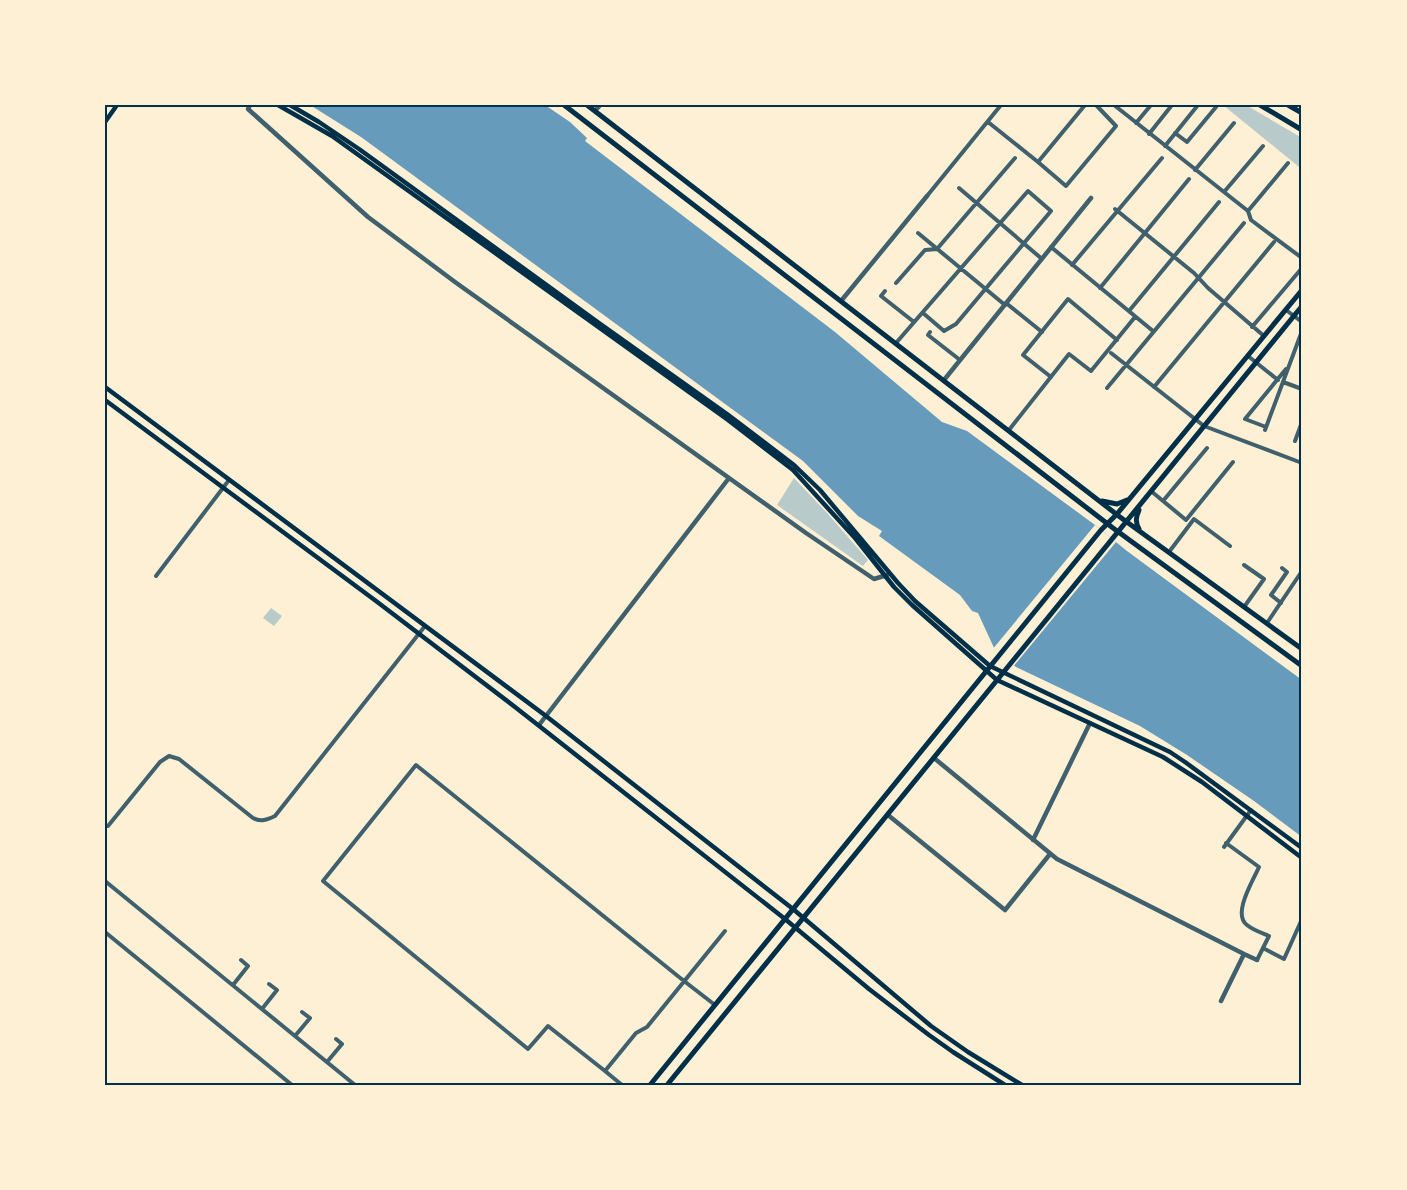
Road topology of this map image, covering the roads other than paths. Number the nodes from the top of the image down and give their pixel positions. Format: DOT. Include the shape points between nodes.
graph roads {
  1 [pos="117,105"];
  2 [pos="250,105"];
  3 [pos="278,105"];
  4 [pos="290,105"];
  5 [pos="564,105"];
  6 [pos="587,105"];
  7 [pos="600,105"];
  8 [pos="1000,105"];
  9 [pos="1085,105"];
  10 [pos="1096,105"];
  11 [pos="1114,105"];
  12 [pos="1151,105"];
  13 [pos="1172,105"];
  14 [pos="1198,105"];
  15 [pos="1260,105"];
  16 [pos="1288,105"];
  17 [pos="1216,107"];
  18 [pos="595,111"];
  19 [pos="1301,111"];
  20 [pos="105,122"];
  21 [pos="988,122"];
  22 [pos="1136,123"];
  23 [pos="1234,123"];
  24 [pos="1302,130"];
  25 [pos="1175,133"];
  26 [pos="1149,134"];
  27 [pos="1165,146"];
  28 [pos="1263,146"];
  29 [pos="1015,158"];
  30 [pos="1162,158"];
  31 [pos="1038,162"];
  32 [pos="1288,163"];
  33 [pos="1195,170"];
  34 [pos="1189,179"];
  35 [pos="959,188"];
  36 [pos="1224,192"];
  37 [pos="927,196"];
  38 [pos="1091,198"];
  39 [pos="1219,202"];
  40 [pos="976,203"];
  41 [pos="1116,210"];
  42 [pos="1248,212"];
  43 [pos="1000,223"];
  44 [pos="1244,223"];
  45 [pos="918,233"];
  46 [pos="1145,233"];
  47 [pos="1274,242"];
  48 [pos="1024,244"];
  49 [pos="1051,248"];
  50 [pos="937,249"];
  51 [pos="1174,257"];
  52 [pos="1302,258"];
  53 [pos="1042,259"];
  54 [pos="1072,265"];
  55 [pos="1302,268"];
  56 [pos="961,269"];
  57 [pos="1198,278"];
  58 [pos="896,283"];
  59 [pos="1100,288"];
  60 [pos="985,289"];
  61 [pos="1302,290"];
  62 [pos="885,291"];
  63 [pos="841,301"];
  64 [pos="1224,302"];
  65 [pos="1005,304"];
  66 [pos="1302,306"];
  67 [pos="1286,310"];
  68 [pos="1128,311"];
  69 [pos="923,313"];
  70 [pos="1294,316"];
  71 [pos="1136,317"];
  72 [pos="915,322"];
  73 [pos="1302,322"];
  74 [pos="1252,327"];
  75 [pos="1153,331"];
  76 [pos="930,332"];
  77 [pos="1042,332"];
  78 [pos="1302,332"];
  79 [pos="1264,336"];
  80 [pos="1117,339"];
  81 [pos="896,343"];
  82 [pos="1111,353"];
  83 [pos="1248,356"];
  84 [pos="960,360"];
  85 [pos="1256,363"];
  86 [pos="1126,364"];
  87 [pos="1289,367"];
  88 [pos="1051,377"];
  89 [pos="944,380"];
  90 [pos="1278,380"];
  91 [pos="1283,382"];
  92 [pos="105,387"];
  93 [pos="1154,387"];
  94 [pos="1107,388"];
  95 [pos="1302,389"];
  96 [pos="105,400"];
  97 [pos="1196,419"];
  98 [pos="1302,422"];
  99 [pos="1204,426"];
  100 [pos="1009,430"];
  101 [pos="1295,441"];
  102 [pos="1207,448"];
  103 [pos="1233,462"];
  104 [pos="1302,463"];
  105 [pos="729,478"];
  106 [pos="229,480"];
  107 [pos="224,488"];
  108 [pos="1151,491"];
  109 [pos="1131,497"];
  110 [pos="1100,501"];
  111 [pos="1163,501"];
  112 [pos="1141,503"];
  113 [pos="1119,516"];
  114 [pos="1100,518"];
  115 [pos="1126,521"];
  116 [pos="1111,526"];
  117 [pos="1101,530"];
  118 [pos="1139,531"];
  119 [pos="1126,537"];
  120 [pos="1112,539"];
  121 [pos="1230,546"];
  122 [pos="1169,552"];
  123 [pos="1244,565"];
  124 [pos="1282,568"];
  125 [pos="1302,571"];
  126 [pos="888,575"];
  127 [pos="156,576"];
  128 [pos="1281,603"];
  129 [pos="1244,607"];
  130 [pos="1267,623"];
  131 [pos="425,626"];
  132 [pos="420,634"];
  133 [pos="1302,649"];
  134 [pos="1302,666"];
  135 [pos="988,668"];
  136 [pos="1003,674"];
  137 [pos="997,680"];
  138 [pos="546,716"];
  139 [pos="1090,723"];
  140 [pos="539,725"];
  141 [pos="934,758"];
  142 [pos="1251,810"];
  143 [pos="888,815"];
  144 [pos="1246,816"];
  145 [pos="105,826"];
  146 [pos="1033,840"];
  147 [pos="1302,848"];
  148 [pos="1050,854"];
  149 [pos="1302,858"];
  150 [pos="105,881"];
  151 [pos="793,909"];
  152 [pos="803,918"];
  153 [pos="785,919"];
  154 [pos="1302,919"];
  155 [pos="796,928"];
  156 [pos="725,931"];
  157 [pos="105,932"];
  158 [pos="1263,948"];
  159 [pos="1244,954"];
  160 [pos="241,960"];
  161 [pos="1257,960"];
  162 [pos="684,981"];
  163 [pos="269,984"];
  164 [pos="233,986"];
  165 [pos="1221,1001"];
  166 [pos="715,1005"];
  167 [pos="262,1009"];
  168 [pos="302,1012"];
  169 [pos="295,1036"];
  170 [pos="336,1039"];
  171 [pos="327,1062"];
  172 [pos="604,1071"];
  173 [pos="292,1085"];
  174 [pos="355,1085"];
  175 [pos="622,1085"];
  176 [pos="650,1085"];
  177 [pos="667,1085"];
  178 [pos="1005,1085"];
  179 [pos="1022,1085"];
  1 -- 20 [label="main road"];
  2 -- 105 [label="street" via="248,109 368,217"];
  3 -- 126 [label="main road" via="332,136 793,470"];
  4 -- 126 [label="main road" via="359,149 794,465 820,490"];
  5 -- 114 [label="main road"];
  6 -- 18 [label="main road"];
  7 -- 18 [label="street"];
  8 -- 21 [label="street"];
  9 -- 31 [label="street"];
  10 -- 31 [label="street" via="1116,126 1066,186"];
  11 -- 22 [label="street"];
  12 -- 22 [label="street"];
  13 -- 26 [label="street"];
  14 -- 25 [label="street"];
  15 -- 24 [label="main road"];
  16 -- 19 [label="main road"];
  17 -- 25 [label="street" via="1187,142"];
  18 -- 63 [label="main road"];
  21 -- 31 [label="street"];
  21 -- 37 [label="street"];
  22 -- 26 [label="street"];
  23 -- 33 [label="street"];
  25 -- 27 [label="street"];
  26 -- 27 [label="street"];
  27 -- 33 [label="street"];
  28 -- 36 [label="street"];
  29 -- 40 [label="street"];
  30 -- 41 [label="street"];
  32 -- 42 [label="street"];
  33 -- 36 [label="street"];
  34 -- 46 [label="street"];
  35 -- 40 [label="street"];
  36 -- 42 [label="street"];
  37 -- 63 [label="street"];
  38 -- 49 [label="street"];
  39 -- 51 [label="street"];
  40 -- 43 [label="street"];
  40 -- 50 [label="street"];
  41 -- 46 [label="street"];
  41 -- 54 [label="street"];
  42 -- 52 [label="street" via="1251,220"];
  43 -- 48 [label="street"];
  43 -- 48 [label="street" via="1028,191 1043,204 1051,211"];
  43 -- 56 [label="street"];
  44 -- 57 [label="street"];
  45 -- 50 [label="street"];
  46 -- 51 [label="street"];
  46 -- 59 [label="street"];
  47 -- 64 [label="street"];
  48 -- 53 [label="street"];
  48 -- 60 [label="street"];
  49 -- 53 [label="street"];
  49 -- 54 [label="street"];
  50 -- 56 [label="street"];
  50 -- 58 [label="street" via="925,250"];
  51 -- 57 [label="street"];
  51 -- 68 [label="street"];
  53 -- 65 [label="street"];
  54 -- 59 [label="street"];
  55 -- 74 [label="street"];
  56 -- 60 [label="street"];
  56 -- 69 [label="street"];
  57 -- 64 [label="street"];
  57 -- 75 [label="street"];
  59 -- 68 [label="street"];
  60 -- 65 [label="street"];
  60 -- 69 [label="street" via="956,324 944,331"];
  61 -- 67 [label="main road"];
  62 -- 72 [label="street" via="881,296"];
  63 -- 81 [label="main road"];
  64 -- 74 [label="street"];
  64 -- 93 [label="street"];
  65 -- 77 [label="street"];
  65 -- 84 [label="street"];
  66 -- 70 [label="main road"];
  67 -- 70 [label="street"];
  67 -- 79 [label="main road"];
  68 -- 71 [label="street"];
  69 -- 72 [label="street"];
  70 -- 73 [label="street"];
  70 -- 85 [label="main road"];
  71 -- 75 [label="street"];
  71 -- 80 [label="street"];
  72 -- 81 [label="street"];
  74 -- 79 [label="street"];
  75 -- 86 [label="street"];
  76 -- 84 [label="street" via="928,335"];
  77 -- 80 [label="street" via="1068,299"];
  77 -- 88 [label="street" via="1023,355"];
  78 -- 87 [label="street"];
  79 -- 83 [label="main road"];
  80 -- 88 [label="street" via="1090,371 1069,354"];
  81 -- 89 [label="main road"];
  82 -- 86 [label="street"];
  83 -- 85 [label="street"];
  83 -- 97 [label="main road"];
  84 -- 89 [label="street"];
  85 -- 90 [label="street"];
  85 -- 99 [label="main road"];
  86 -- 93 [label="street"];
  86 -- 94 [label="street"];
  87 -- 90 [label="street"];
  87 -- 91 [label="street"];
  88 -- 100 [label="street"];
  89 -- 100 [label="main road"];
  90 -- 91 [label="street" via="1245,419 1265,428"];
  91 -- 95 [label="street"];
  92 -- 106 [label="main road"];
  93 -- 97 [label="street"];
  96 -- 107 [label="main road"];
  97 -- 99 [label="street"];
  97 -- 109 [label="main road"];
  98 -- 101 [label="street"];
  99 -- 104 [label="street"];
  99 -- 108 [label="main road"];
  100 -- 110 [label="main road"];
  102 -- 111 [label="street"];
  103 -- 111 [label="street" via="1186,520"];
  105 -- 126 [label="street" via="874,579"];
  105 -- 138 [label="street"];
  106 -- 107 [label="street"];
  106 -- 131 [label="main road"];
  107 -- 127 [label="street"];
  107 -- 132 [label="main road"];
  108 -- 111 [label="street"];
  108 -- 112 [label="main road"];
  109 -- 110 [label="main road" via="1117,504"];
  109 -- 113 [label="main road"];
  110 -- 113 [label="main road"];
  112 -- 115 [label="main road"];
  112 -- 118 [label="main road" via="1136,517"];
  113 -- 115 [label="main road"];
  113 -- 116 [label="main road"];
  114 -- 116 [label="main road"];
  114 -- 117 [label="main road"];
  115 -- 118 [label="main road"];
  115 -- 120 [label="main road"];
  116 -- 117 [label="main road"];
  116 -- 119 [label="main road"];
  117 -- 135 [label="main road"];
  118 -- 122 [label="main road"];
  119 -- 120 [label="main road"];
  119 -- 134 [label="main road"];
  120 -- 136 [label="main road"];
  121 -- 122 [label="street" via="1194,519"];
  122 -- 129 [label="main road"];
  123 -- 129 [label="street" via="1264,579"];
  124 -- 128 [label="street" via="1287,572 1270,595"];
  125 -- 128 [label="street"];
  126 -- 135 [label="main road"];
  128 -- 130 [label="street"];
  129 -- 130 [label="main road"];
  130 -- 133 [label="main road"];
  131 -- 132 [label="street"];
  131 -- 138 [label="main road"];
  132 -- 140 [label="main road"];
  132 -- 145 [label="street" via="275,816 263,821 253,818 179,759 169,756"];
  135 -- 136 [label="main road"];
  135 -- 137 [label="main road"];
  135 -- 151 [label="main road"];
  136 -- 137 [label="main road"];
  136 -- 142 [label="main road" via="1170,752"];
  137 -- 139 [label="main road"];
  137 -- 141 [label="main road"];
  138 -- 140 [label="street"];
  138 -- 151 [label="main road"];
  139 -- 144 [label="main road" via="1170,762"];
  139 -- 146 [label="street"];
  140 -- 153 [label="main road"];
  141 -- 143 [label="main road"];
  141 -- 146 [label="street"];
  142 -- 144 [label="street"];
  142 -- 147 [label="main road"];
  143 -- 148 [label="street" via="1005,910"];
  143 -- 152 [label="main road"];
  144 -- 149 [label="main road"];
  144 -- 158 [label="street" via="1225,845 1259,867 1241,910 1245,924 1269,936"];
  146 -- 148 [label="street"];
  148 -- 159 [label="street"];
  150 -- 164 [label="street"];
  151 -- 152 [label="main road"];
  151 -- 153 [label="main road"];
  152 -- 155 [label="main road"];
  152 -- 179 [label="main road" via="931,1026"];
  153 -- 155 [label="main road"];
  153 -- 166 [label="main road"];
  154 -- 158 [label="street" via="1284,959"];
  155 -- 177 [label="main road"];
  155 -- 178 [label="main road" via="869,989 953,1052"];
  156 -- 162 [label="street"];
  157 -- 173 [label="street"];
  158 -- 161 [label="street"];
  159 -- 161 [label="street"];
  159 -- 165 [label="street"];
  160 -- 164 [label="street" via="248,966"];
  162 -- 166 [label="street"];
  162 -- 172 [label="street"];
  162 -- 172 [label="street" via="416,765 323,881 528,1049 548,1026"];
  163 -- 167 [label="street" via="277,990"];
  164 -- 167 [label="street"];
  166 -- 176 [label="main road"];
  167 -- 169 [label="street"];
  168 -- 169 [label="street" via="310,1018"];
  169 -- 171 [label="street"];
  170 -- 171 [label="street" via="342,1044"];
  171 -- 174 [label="street"];
  172 -- 175 [label="street"];
}
